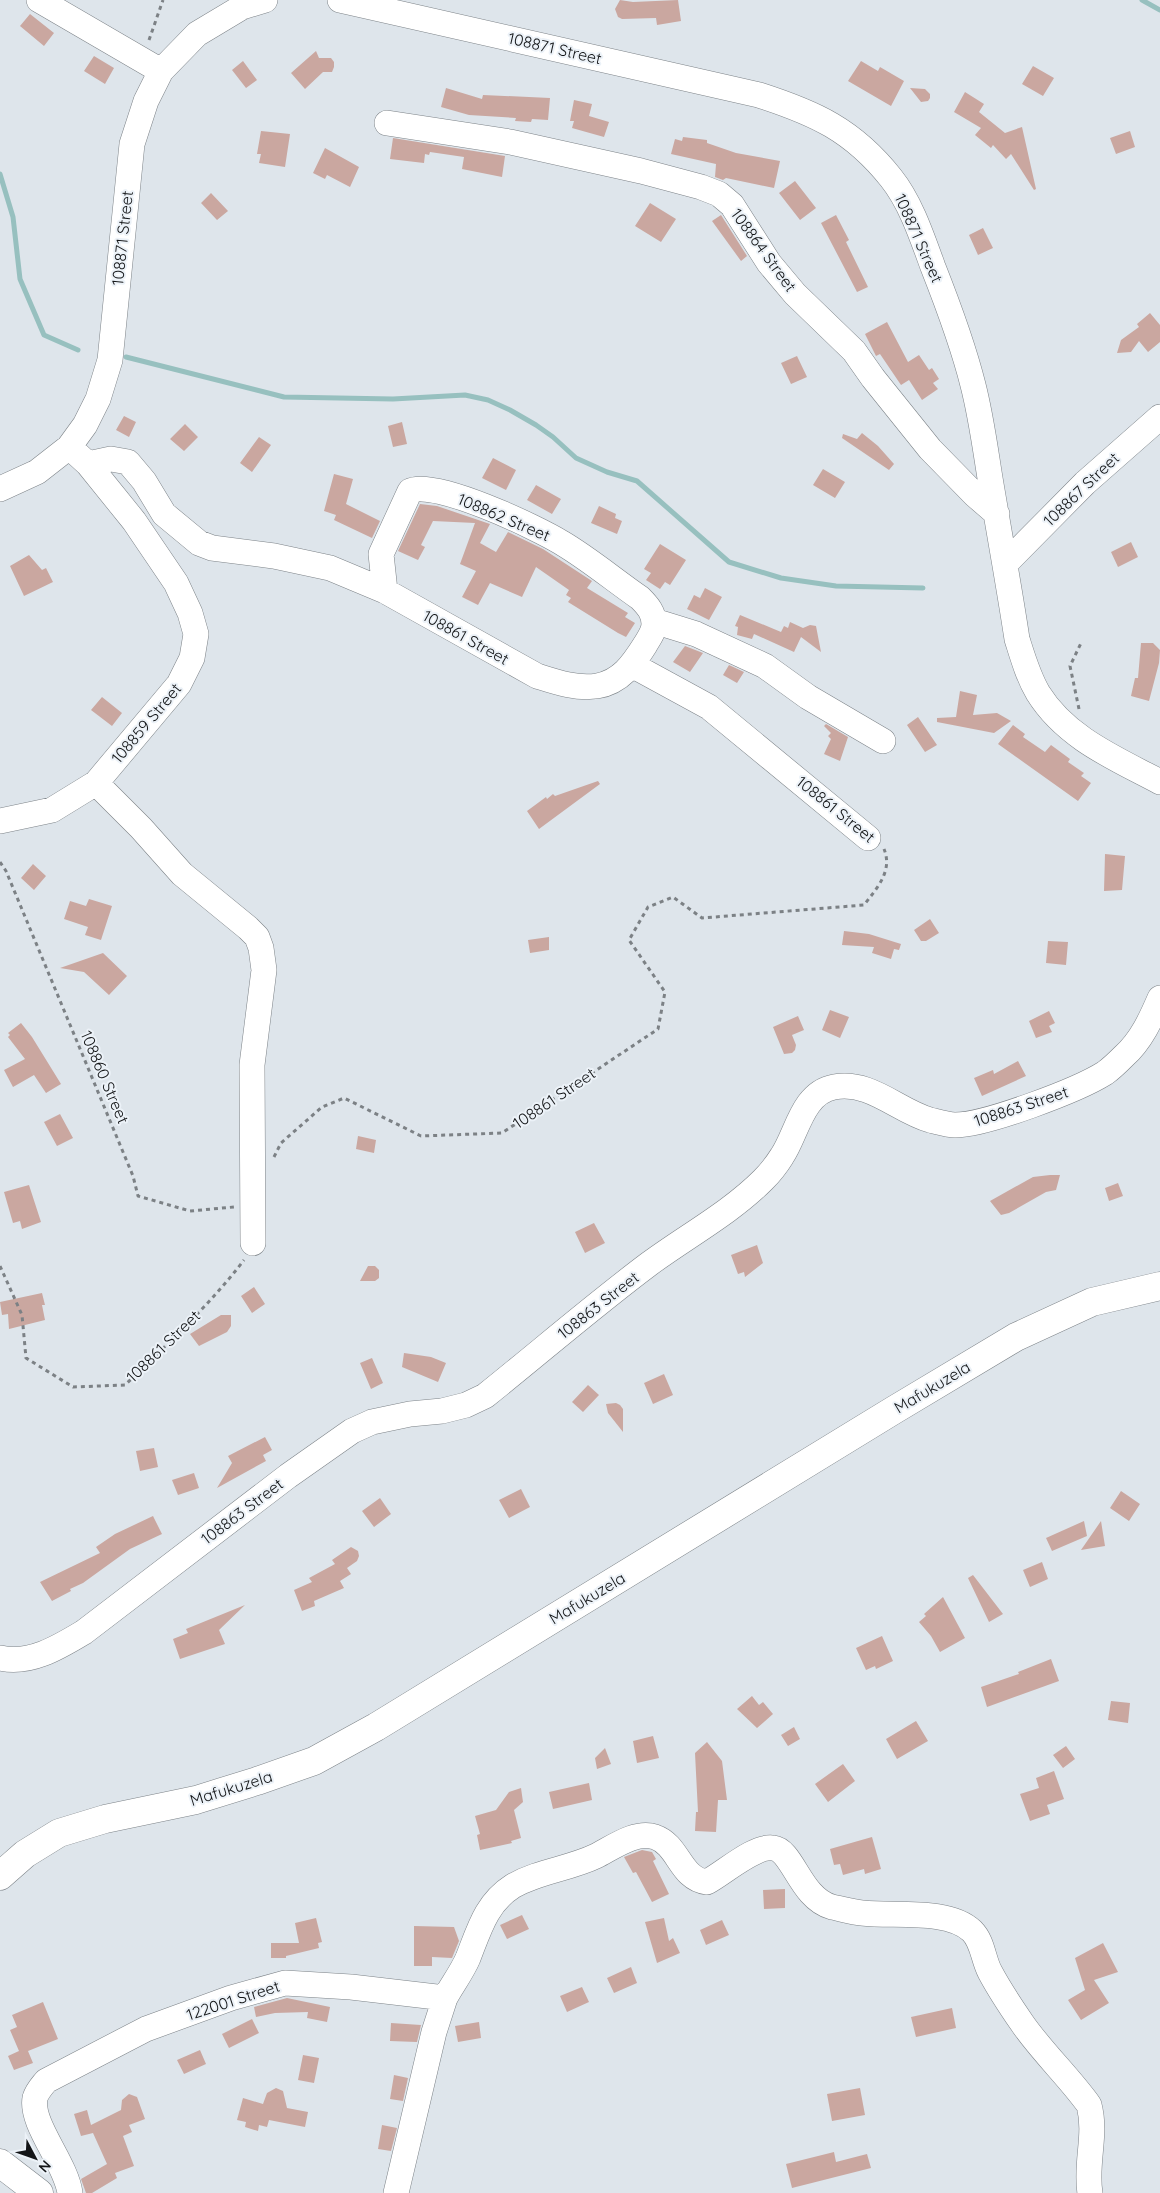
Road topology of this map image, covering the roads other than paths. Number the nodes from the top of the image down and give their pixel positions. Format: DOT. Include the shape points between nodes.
graph roads {
  1 [pos="39,0"];
  2 [pos="266,0"];
  3 [pos="340,0"];
  4 [pos="371,3"];
  5 [pos="152,66"];
  6 [pos="387,123"];
  7 [pos="1160,417"];
  8 [pos="70,447"];
  9 [pos="88,464"];
  10 [pos="0,489"];
  11 [pos="997,514"];
  12 [pos="1005,564"];
  13 [pos="385,591"];
  14 [pos="654,621"];
  15 [pos="632,666"];
  16 [pos="883,741"];
  17 [pos="1160,782"];
  18 [pos="96,783"];
  19 [pos="0,822"];
  20 [pos="868,838"];
  21 [pos="1160,998"];
  22 [pos="253,1243"];
  23 [pos="1160,1286"];
  24 [pos="0,1658"];
  25 [pos="0,1876"];
  26 [pos="445,1998"];
  27 [pos="0,2164"];
  28 [pos="39,2193"];
  29 [pos="70,2193"];
  30 [pos="396,2193"];
  31 [pos="1090,2193"];
  1 -- 5 [label="street"];
  2 -- 5 [label="street, 108871 Street" via="242,7"];
  3 -- 4 [label="street, 108871 Street"];
  4 -- 11 [label="street, 108871 Street" via="758,95 801,108 841,130 892,178 920,231 973,384"];
  5 -- 8 [label="street, 108871 Street" via="146,101 132,144 110,360 98,399"];
  6 -- 11 [label="street, 108864 Street" via="510,142 641,171 719,194 732,205 795,294 854,351 930,449"];
  7 -- 12 [label="street, 108867 Street" via="1085,483"];
  8 -- 9 [label="street, 108859 Street"];
  8 -- 10 [label="street, 108871 Street" via="38,472"];
  9 -- 13 [label="street, 108861 Street" via="111,459 128,462 164,514 199,543 330,568"];
  9 -- 18 [label="street, 108859 Street" via="176,583 196,634 192,658 180,684"];
  11 -- 12 [label="street, 108871 Street"];
  12 -- 17 [label="street, 108871 Street" via="1018,639 1037,692 1050,710 1090,745"];
  13 -- 14 [label="street, 108862 Street" via="381,554 386,540 410,491 425,488 464,498 524,522 561,542 640,598 649,607"];
  13 -- 15 [label="street, 108861 Street" via="537,676 563,684 598,686 619,677"];
  14 -- 15 [label="street" via="652,632"];
  14 -- 16 [label="street" via="696,634 765,666 808,697"];
  15 -- 20 [label="street, 108861 Street" via="709,707"];
  18 -- 19 [label="street, 108859 Street" via="52,810"];
  18 -- 22 [label="street" via="142,828 182,874 248,928 261,948 264,970 252,1066"];
  21 -- 24 [label="street, 108863 Street" via="1149,1025 1126,1055 1106,1072 1078,1087 977,1122 955,1125 928,1119 864,1089 833,1087 811,1102 799,1118 783,1155 764,1179 740,1201 648,1265 485,1396 442,1411 372,1422 352,1432 288,1476 84,1632 35,1656"];
  23 -- 25 [label="main road, Mafukuzela" via="1092,1302 1016,1337 376,1727 314,1761 196,1800 105,1819 58,1833 25,1854"];
  26 -- 29 [label="street, 122001 Street" via="285,1983 231,1998 137,2034 46,2081 38,2090 35,2105 39,2123 65,2173"];
  26 -- 30 [label="street"];
  26 -- 31 [label="street" via="467,1960 485,1914 513,1886 593,1858 645,1835 663,1841 689,1875 698,1881 708,1882 758,1850 776,1848 786,1854 801,1881 817,1900 830,1906 861,1913 945,1918 972,1932 981,1945 990,1971 1023,2024 1089,2105 1093,2118 1088,2176"];
  27 -- 28 [label="main road"];
}
